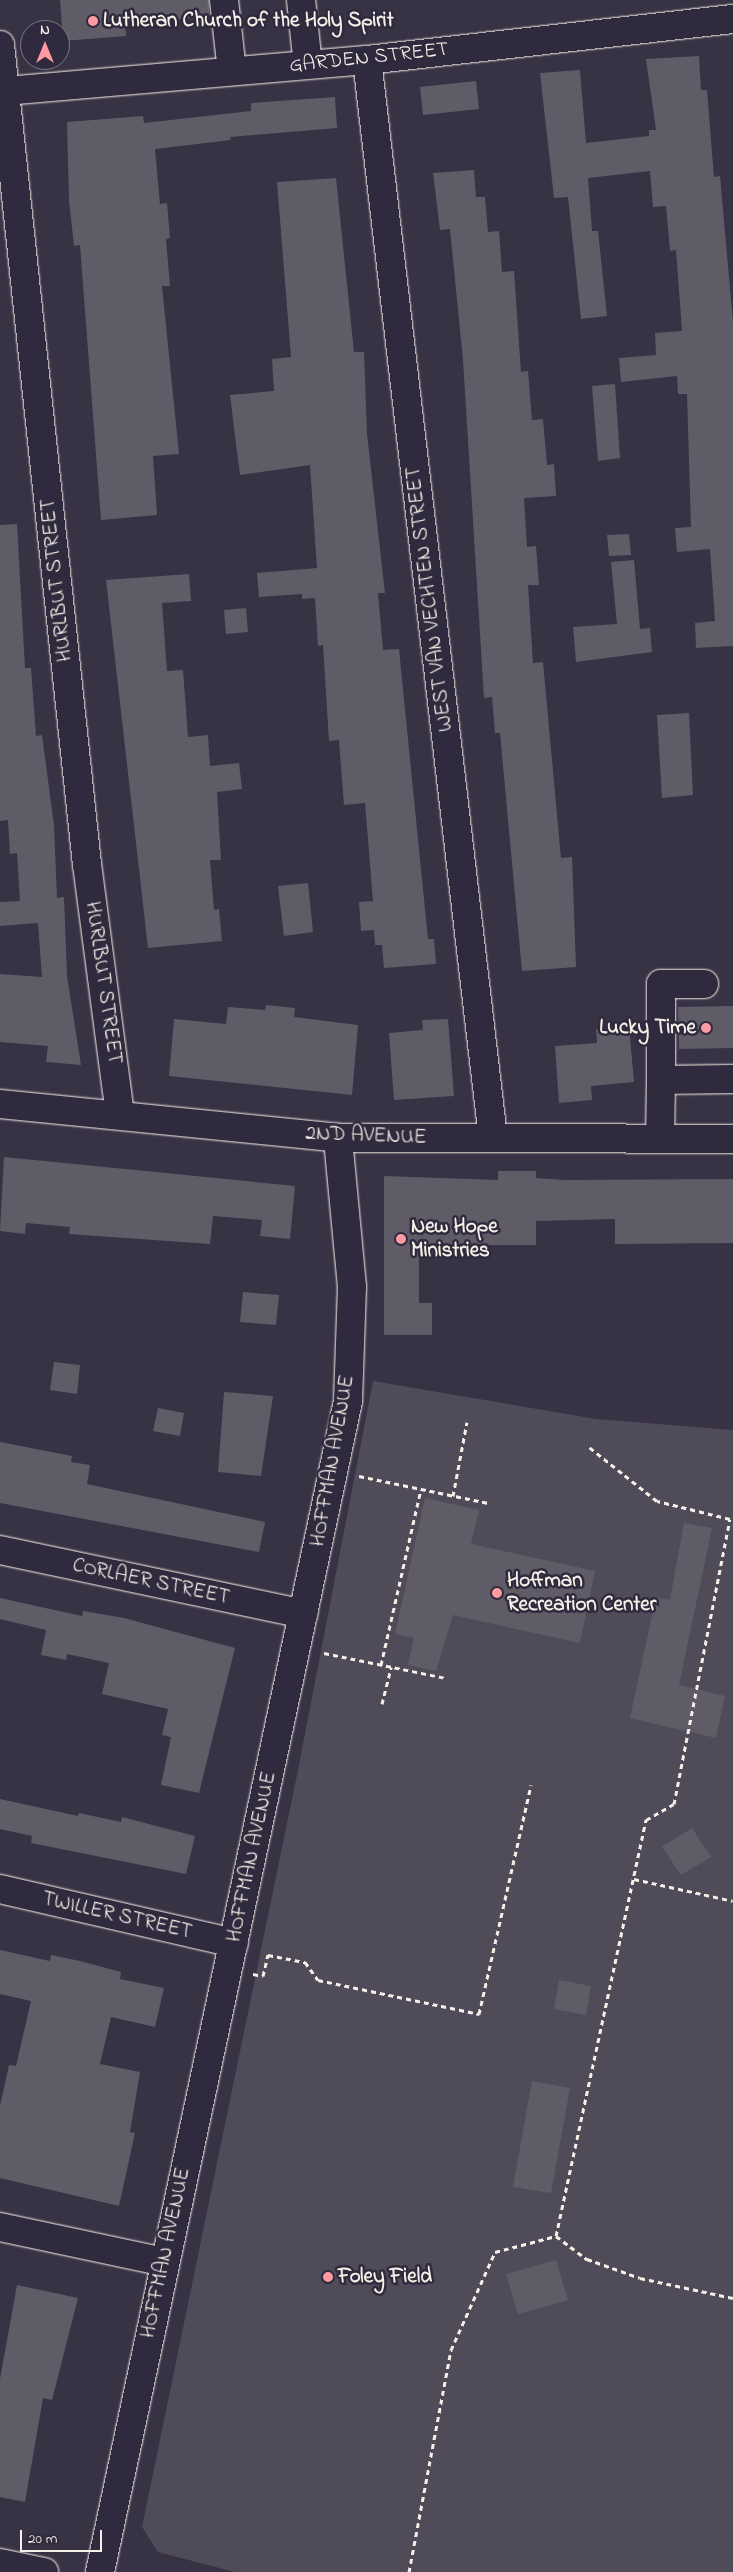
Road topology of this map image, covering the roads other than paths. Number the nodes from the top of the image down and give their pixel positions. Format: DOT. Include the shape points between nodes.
graph roads {
  1 [pos="224,0"];
  2 [pos="301,0"];
  3 [pos="733,19"];
  4 [pos="0,45"];
  5 [pos="367,60"];
  6 [pos="308,65"];
  7 [pos="232,71"];
  8 [pos="5,91"];
  9 [pos="704,984"];
  10 [pos="733,1079"];
  11 [pos="661,1080"];
  12 [pos="0,1104"];
  13 [pos="120,1115"];
  14 [pos="338,1138"];
  15 [pos="492,1138"];
  16 [pos="660,1139"];
  17 [pos="733,1139"];
  18 [pos="0,1550"];
  19 [pos="303,1614"];
  20 [pos="0,1889"];
  21 [pos="231,1956"];
  22 [pos="0,2227"];
  23 [pos="164,2262"];
  24 [pos="0,2563"];
  25 [pos="44,2572"];
  26 [pos="100,2572"];
  1 -- 7 [label="street"];
  2 -- 6 [label="street"];
  3 -- 5 [label="street, GARDEN STREET"];
  4 -- 8 [label="street, HURLBUT STREET"];
  5 -- 6 [label="street, GARDEN STREET"];
  5 -- 15 [label="street, WEST VAN VECHTEN STREET"];
  6 -- 7 [label="street, GARDEN STREET"];
  7 -- 8 [label="street, GARDEN STREET"];
  8 -- 13 [label="street, HURLBUT STREET" via="87,864"];
  9 -- 11 [label="street" via="661,984"];
  10 -- 11 [label="street"];
  11 -- 16 [label="street"];
  12 -- 13 [label="street, 2ND AVENUE"];
  13 -- 14 [label="street, 2ND AVENUE"];
  14 -- 15 [label="street, 2ND AVENUE"];
  14 -- 19 [label="street, HOFFMAN AVENUE" via="352,1287 351,1362 348,1401"];
  15 -- 16 [label="street, 2ND AVENUE"];
  16 -- 17 [label="street, 2ND AVENUE"];
  18 -- 19 [label="street, CORLAER STREET"];
  19 -- 21 [label="street, HOFFMAN AVENUE"];
  20 -- 21 [label="street, TWILLER STREET"];
  21 -- 23 [label="street, HOFFMAN AVENUE"];
  22 -- 23 [label="street"];
  23 -- 26 [label="street, HOFFMAN AVENUE"];
  24 -- 25 [label="street"];
}
